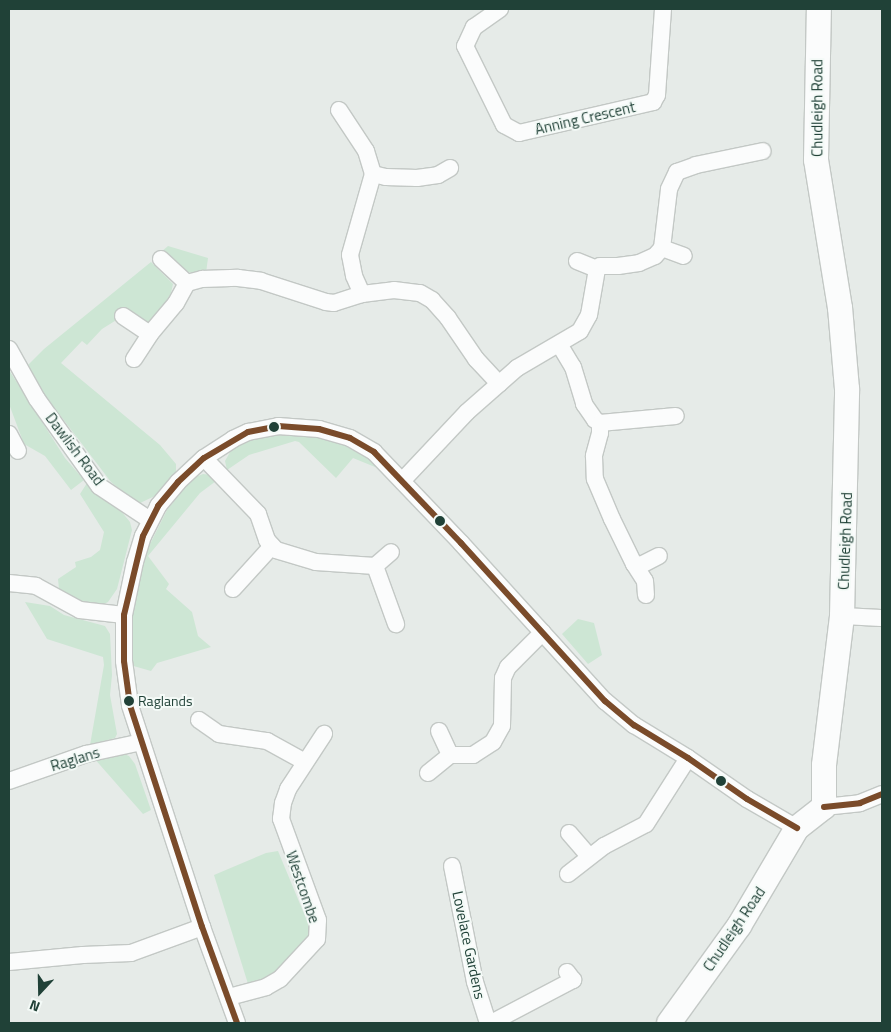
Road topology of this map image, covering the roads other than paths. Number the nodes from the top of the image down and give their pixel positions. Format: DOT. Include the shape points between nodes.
graph roads {
  1 [pos="500,9"];
  2 [pos="663,9"];
  3 [pos="819,9"];
  4 [pos="339,110"];
  5 [pos="763,151"];
  6 [pos="450,168"];
  7 [pos="373,174"];
  8 [pos="662,248"];
  9 [pos="684,256"];
  10 [pos="161,258"];
  11 [pos="577,261"];
  12 [pos="597,269"];
  13 [pos="187,283"];
  14 [pos="362,294"];
  15 [pos="124,316"];
  16 [pos="150,334"];
  17 [pos="559,344"];
  18 [pos="9,349"];
  19 [pos="134,359"];
  20 [pos="499,384"];
  21 [pos="676,416"];
  22 [pos="600,423"];
  23 [pos="9,434"];
  24 [pos="18,451"];
  25 [pos="204,458"];
  26 [pos="402,480"];
  27 [pos="150,520"];
  28 [pos="272,546"];
  29 [pos="390,552"];
  30 [pos="659,556"];
  31 [pos="634,564"];
  32 [pos="375,566"];
  33 [pos="9,583"];
  34 [pos="233,588"];
  35 [pos="646,595"];
  36 [pos="124,616"];
  37 [pos="842,616"];
  38 [pos="882,618"];
  39 [pos="396,624"];
  40 [pos="543,632"];
  41 [pos="199,720"];
  42 [pos="439,731"];
  43 [pos="324,734"];
  44 [pos="142,742"];
  45 [pos="450,754"];
  46 [pos="688,758"];
  47 [pos="305,762"];
  48 [pos="428,773"];
  49 [pos="9,781"];
  50 [pos="882,794"];
  51 [pos="824,807"];
  52 [pos="797,828"];
  53 [pos="569,833"];
  54 [pos="589,856"];
  55 [pos="452,866"];
  56 [pos="568,874"];
  57 [pos="202,927"];
  58 [pos="9,962"];
  59 [pos="567,972"];
  60 [pos="229,997"];
  61 [pos="237,1023"];
  62 [pos="490,1023"];
  63 [pos="671,1023"];
  1 -- 2 [label="street, Anning Crescent" via="474,27 466,46 504,125 519,132 653,102 658,96"];
  3 -- 37 [label="street, Chudleigh Road" via="816,160 840,308 847,389"];
  4 -- 7 [label="street" via="366,151"];
  5 -- 8 [label="street" via="677,172 669,188"];
  6 -- 7 [label="street" via="417,178 386,178"];
  7 -- 14 [label="street" via="350,255"];
  8 -- 9 [label="street"];
  8 -- 12 [label="street" via="655,256 639,262"];
  10 -- 13 [label="street"];
  11 -- 12 [label="street"];
  12 -- 17 [label="street" via="586,322 580,331"];
  13 -- 14 [label="street" via="202,279 238,278 261,281 330,303"];
  13 -- 16 [label="street" via="176,304"];
  14 -- 20 [label="street" via="403,290 427,296"];
  15 -- 16 [label="street"];
  16 -- 19 [label="street"];
  17 -- 20 [label="street" via="517,368"];
  17 -- 22 [label="street" via="573,367 584,404"];
  18 -- 27 [label="street, Dawlish Road" via="37,398 99,486"];
  20 -- 26 [label="street"];
  21 -- 22 [label="street"];
  22 -- 31 [label="street" via="594,456 595,479"];
  23 -- 24 [label="street"];
  25 -- 26 [label="street" via="248,432 278,426 319,429 367,447"];
  25 -- 27 [label="street" via="178,482"];
  25 -- 28 [label="street" via="258,514 264,534"];
  26 -- 40 [label="street"];
  27 -- 36 [label="street" via="135,562"];
  28 -- 32 [label="street" via="281,552 316,562"];
  28 -- 34 [label="street"];
  29 -- 32 [label="street"];
  30 -- 31 [label="street" via="641,565"];
  31 -- 35 [label="street" via="645,581"];
  32 -- 39 [label="street"];
  33 -- 36 [label="street" via="36,586 80,610"];
  36 -- 44 [label="street" via="126,687"];
  37 -- 38 [label="street"];
  37 -- 51 [label="street, Chudleigh Road" via="824,765"];
  40 -- 45 [label="street" via="508,667 503,678 502,726 498,735 473,755"];
  40 -- 46 [label="street" via="624,718"];
  41 -- 47 [label="street" via="219,734 267,741"];
  42 -- 45 [label="street"];
  43 -- 47 [label="street, Westcombe"];
  44 -- 49 [label="street, Raglans" via="86,754"];
  44 -- 57 [label="street"];
  45 -- 48 [label="street"];
  46 -- 52 [label="street" via="722,783"];
  46 -- 54 [label="street" via="646,824"];
  47 -- 60 [label="street, Westcombe" via="288,789 281,819 318,920 317,939 280,979 266,987"];
  50 -- 51 [label="street" via="860,803"];
  51 -- 52 [label="street, Chudleigh Road"];
  52 -- 63 [label="street, Chudleigh Road" via="739,926"];
  53 -- 54 [label="street"];
  54 -- 56 [label="street"];
  55 -- 62 [label="street, Lovelace Gardens" via="475,982"];
  57 -- 58 [label="street" via="131,953"];
  57 -- 60 [label="street"];
  59 -- 62 [label="street, Lovelace Gardens" via="573,980"];
  60 -- 61 [label="street"];
}
